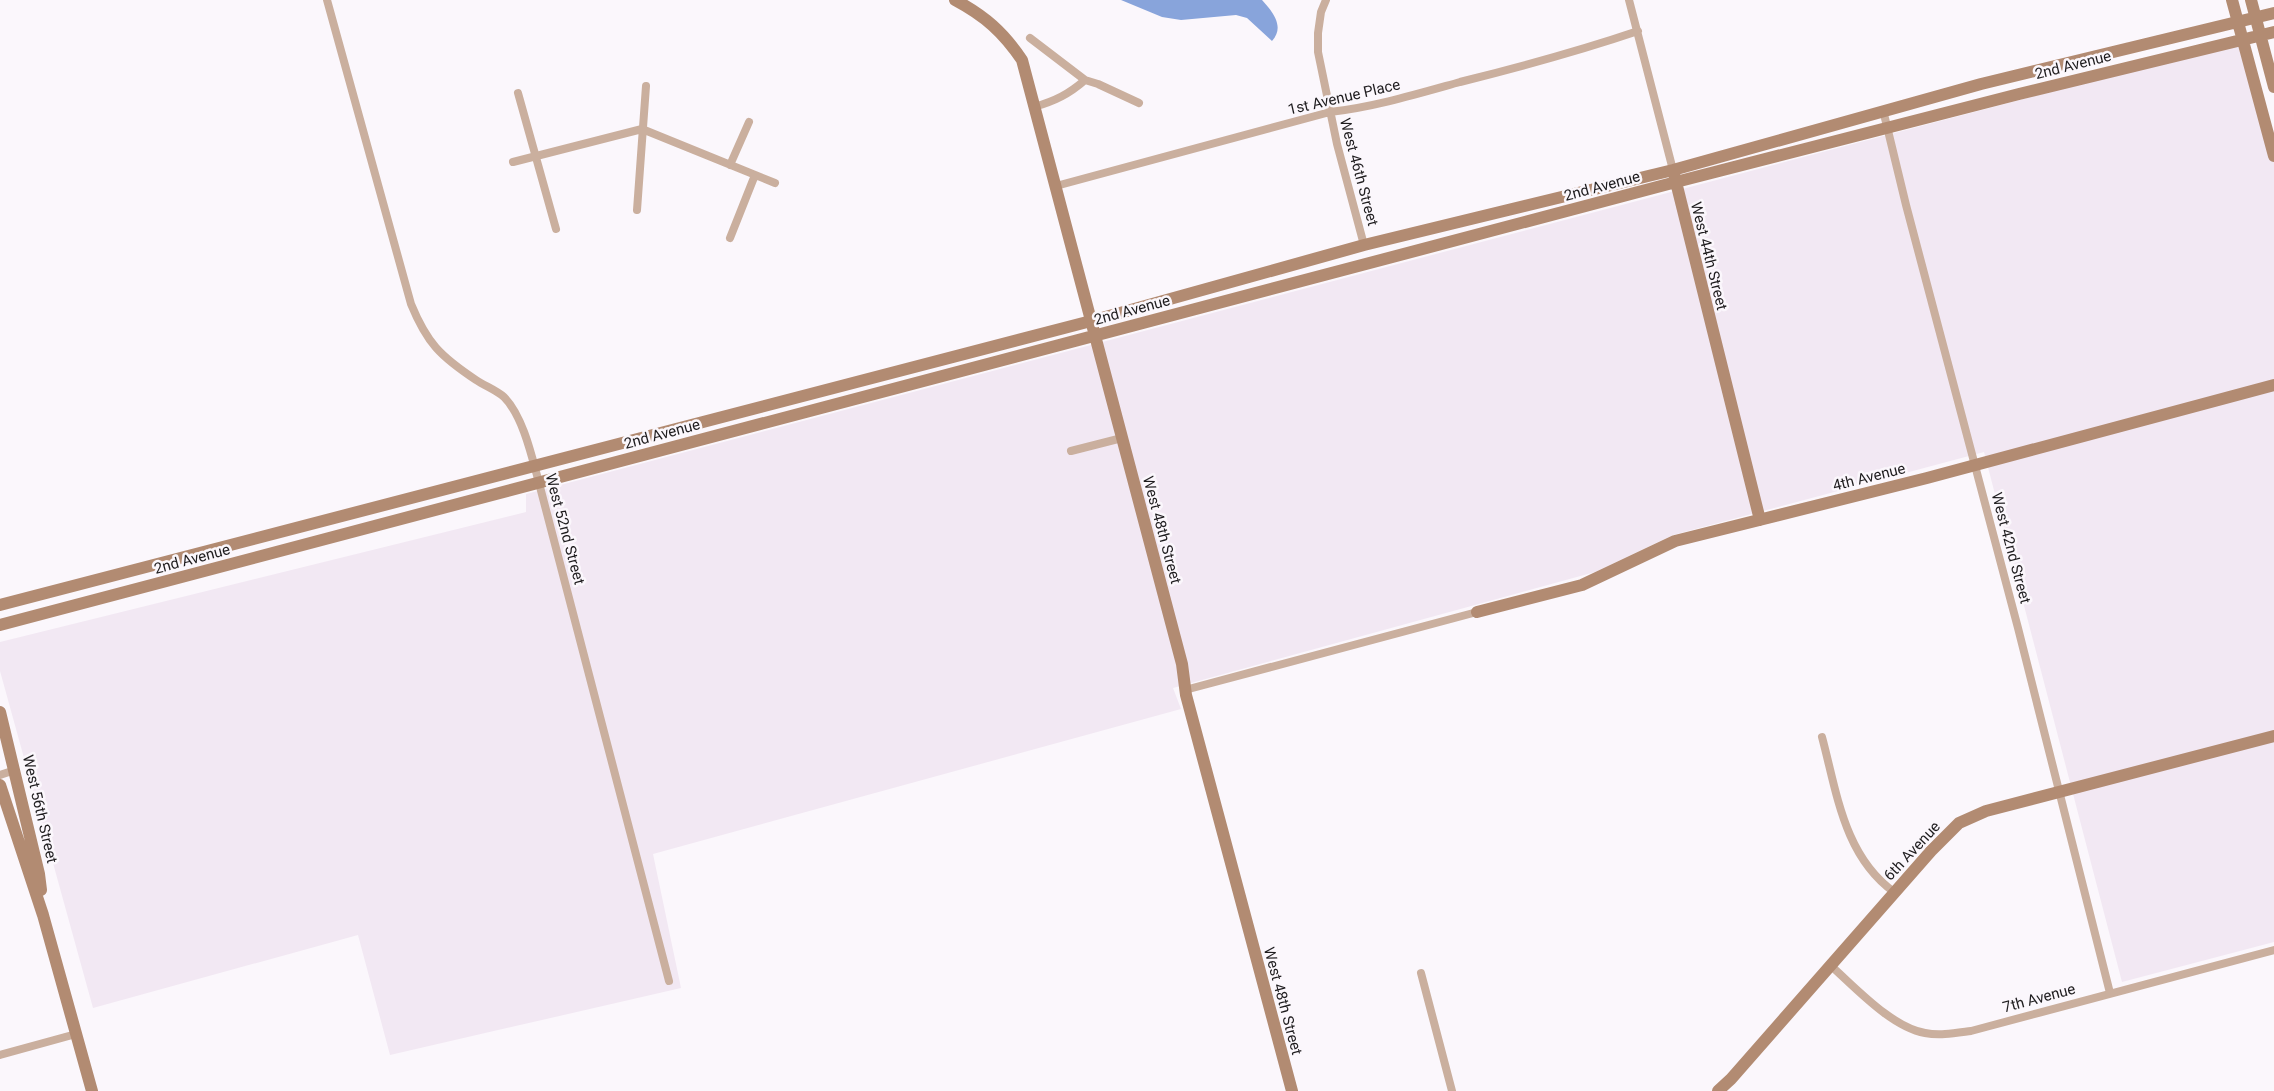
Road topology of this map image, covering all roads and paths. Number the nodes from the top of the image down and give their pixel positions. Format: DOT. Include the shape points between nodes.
graph roads {
  1 [pos="327,0"];
  2 [pos="1326,0"];
  3 [pos="1629,0"];
  4 [pos="2232,0"];
  5 [pos="2251,0"];
  6 [pos="959,1"];
  7 [pos="2274,13"];
  8 [pos="2256,17"];
  9 [pos="2238,22"];
  10 [pos="1638,31"];
  11 [pos="2274,32"];
  12 [pos="2260,36"];
  13 [pos="1030,38"];
  14 [pos="2243,41"];
  15 [pos="1085,80"];
  16 [pos="646,86"];
  17 [pos="2274,87"];
  18 [pos="518,93"];
  19 [pos="1139,103"];
  20 [pos="1034,107"];
  21 [pos="1883,110"];
  22 [pos="1330,112"];
  23 [pos="749,122"];
  24 [pos="1887,127"];
  25 [pos="642,129"];
  26 [pos="536,156"];
  27 [pos="2274,156"];
  28 [pos="513,162"];
  29 [pos="730,165"];
  30 [pos="755,175"];
  31 [pos="1675,176"];
  32 [pos="775,183"];
  33 [pos="1056,186"];
  34 [pos="637,210"];
  35 [pos="556,229"];
  36 [pos="730,238"];
  37 [pos="1364,245"];
  38 [pos="1091,321"];
  39 [pos="1095,336"];
  40 [pos="2274,385"];
  41 [pos="1122,438"];
  42 [pos="1071,451"];
  43 [pos="1975,464"];
  44 [pos="534,465"];
  45 [pos="539,483"];
  46 [pos="1760,520"];
  47 [pos="0,605"];
  48 [pos="1477,612"];
  49 [pos="0,625"];
  50 [pos="1185,690"];
  51 [pos="0,712"];
  52 [pos="2274,736"];
  53 [pos="1821,737"];
  54 [pos="15,770"];
  55 [pos="0,775"];
  56 [pos="0,785"];
  57 [pos="2061,791"];
  58 [pos="1894,892"];
  59 [pos="43,915"];
  60 [pos="2274,950"];
  61 [pos="1830,965"];
  62 [pos="1421,973"];
  63 [pos="669,981"];
  64 [pos="2110,993"];
  65 [pos="76,1034"];
  66 [pos="0,1054"];
  67 [pos="92,1091"];
  68 [pos="1292,1091"];
  69 [pos="1452,1091"];
  70 [pos="1718,1091"];
  1 -- 44 [label="street, West 52nd Street" via="411,304 422,330 457,367 503,396 516,413"];
  2 -- 22 [label="street, West 46th Street" via="1321,12 1318,52"];
  3 -- 10 [label="street, West 44th Street"];
  4 -- 9 [label="main road"];
  5 -- 8 [label="main road"];
  6 -- 20 [label="main road, West 48th Street" via="1007,38 1022,60"];
  7 -- 8 [label="main road, 2nd Avenue"];
  8 -- 9 [label="main road, 2nd Avenue"];
  8 -- 12 [label="main road"];
  9 -- 14 [label="main road"];
  9 -- 21 [label="main road, 2nd Avenue"];
  10 -- 22 [label="street, 1st Avenue Place" via="1462,82"];
  10 -- 31 [label="street, West 44th Street"];
  11 -- 12 [label="main road, 2nd Avenue"];
  12 -- 14 [label="main road, 2nd Avenue"];
  12 -- 17 [label="main road"];
  13 -- 15 [label="street"];
  14 -- 24 [label="main road, 2nd Avenue"];
  14 -- 27 [label="main road"];
  15 -- 19 [label="street"];
  15 -- 20 [label="street" via="1056,101"];
  16 -- 25 [label="street"];
  18 -- 26 [label="street"];
  20 -- 33 [label="main road, West 48th Street"];
  21 -- 24 [label="street, West 42nd Street"];
  21 -- 31 [label="main road, 2nd Avenue"];
  22 -- 33 [label="street, 1st Avenue Place"];
  22 -- 37 [label="street, West 46th Street"];
  23 -- 29 [label="street"];
  24 -- 31 [label="main road, 2nd Avenue"];
  24 -- 43 [label="street, West 42nd Street"];
  25 -- 26 [label="street"];
  25 -- 29 [label="street"];
  25 -- 34 [label="street"];
  26 -- 28 [label="street"];
  26 -- 35 [label="street"];
  29 -- 30 [label="street"];
  30 -- 32 [label="street"];
  30 -- 36 [label="street"];
  31 -- 37 [label="main road, 2nd Avenue"];
  31 -- 39 [label="main road, 2nd Avenue"];
  31 -- 46 [label="main road, West 44th Street"];
  33 -- 38 [label="main road, West 48th Street"];
  37 -- 38 [label="main road, 2nd Avenue"];
  38 -- 39 [label="main road, West 48th Street"];
  38 -- 44 [label="main road, 2nd Avenue"];
  39 -- 41 [label="main road, West 48th Street"];
  39 -- 45 [label="main road, 2nd Avenue"];
  40 -- 43 [label="main road, 4th Avenue"];
  41 -- 42 [label="street"];
  41 -- 50 [label="main road, West 48th Street" via="1182,664"];
  43 -- 46 [label="main road, 4th Avenue"];
  43 -- 57 [label="street, West 42nd Street"];
  44 -- 45 [label="street, West 52nd Street"];
  44 -- 47 [label="main road, 2nd Avenue"];
  45 -- 49 [label="main road, 2nd Avenue"];
  45 -- 63 [label="street, West 52nd Street"];
  46 -- 48 [label="main road, 4th Avenue" via="1675,541 1582,585"];
  48 -- 50 [label="street"];
  50 -- 68 [label="main road, West 48th Street"];
  51 -- 54 [label="main road, West 56th Street"];
  52 -- 57 [label="main road, 6th Avenue"];
  53 -- 58 [label="street" via="1846,830 1878,880"];
  54 -- 55 [label="street"];
  54 -- 59 [label="main road, West 56th Street" via="39,874"];
  56 -- 59 [label="main road, West 56th Street"];
  57 -- 58 [label="main road, 6th Avenue" via="1986,811 1959,823"];
  57 -- 64 [label="street, West 42nd Street"];
  58 -- 61 [label="main road, 6th Avenue"];
  59 -- 65 [label="main road, West 56th Street"];
  60 -- 64 [label="street, 7th Avenue"];
  61 -- 64 [label="street, 7th Avenue" via="1896,1022 1923,1033 1971,1031"];
  61 -- 70 [label="main road, 6th Avenue"];
  62 -- 69 [label="street"];
  65 -- 66 [label="street"];
  65 -- 67 [label="main road, West 56th Street"];
}
